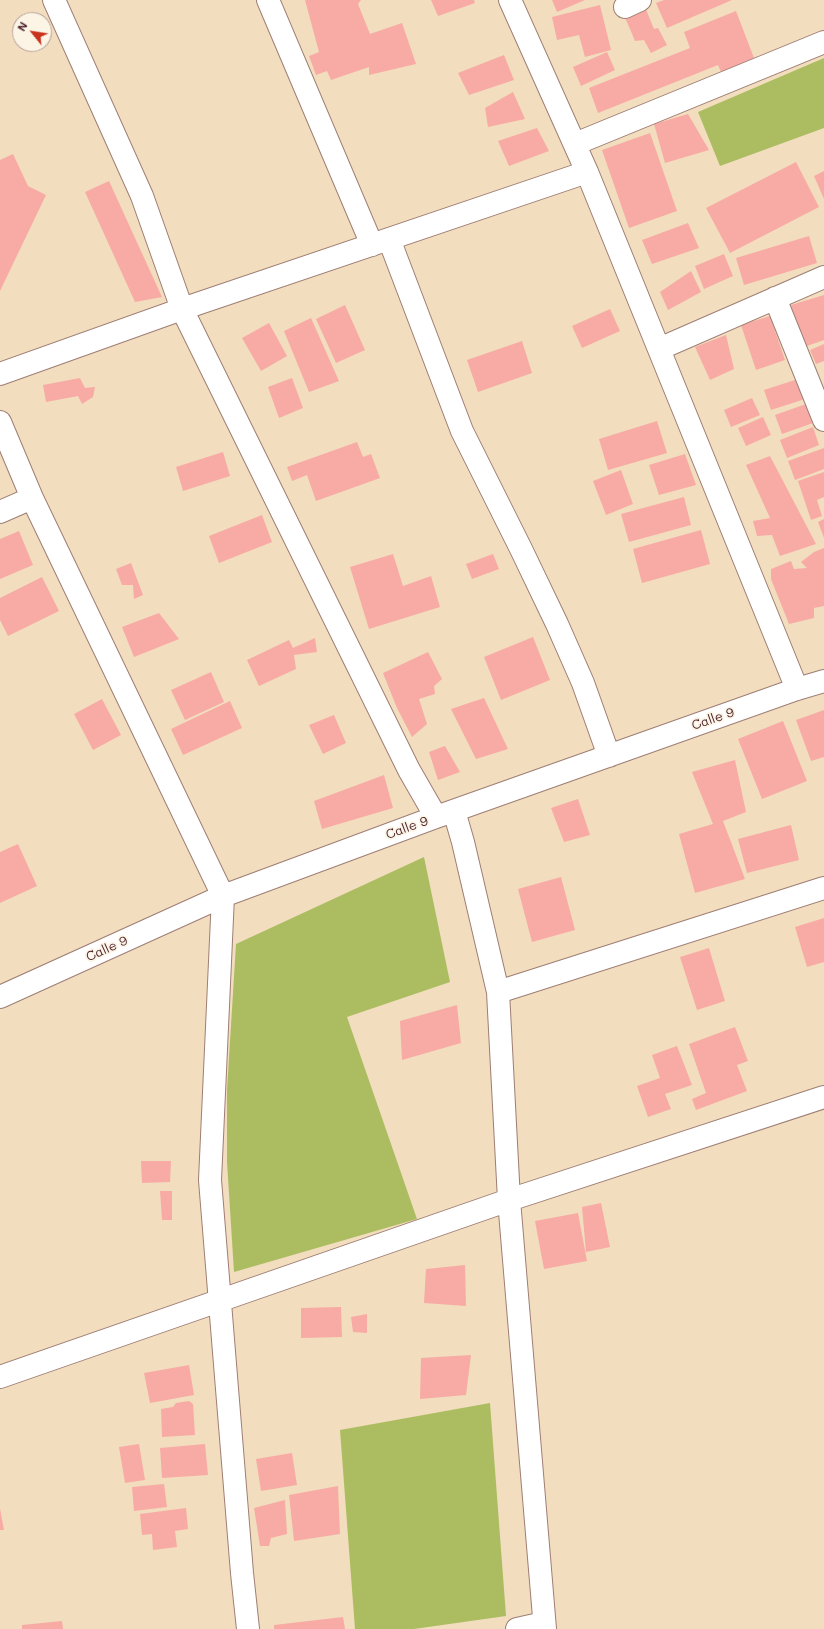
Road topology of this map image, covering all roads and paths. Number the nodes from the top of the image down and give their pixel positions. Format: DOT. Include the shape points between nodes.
graph roads {
  1 [pos="54,0"];
  2 [pos="268,0"];
  3 [pos="510,0"];
  4 [pos="824,42"];
  5 [pos="575,144"];
  6 [pos="587,172"];
  7 [pos="381,242"];
  8 [pos="824,277"];
  9 [pos="775,298"];
  10 [pos="182,309"];
  11 [pos="659,349"];
  12 [pos="0,374"];
  13 [pos="824,420"];
  14 [pos="0,422"];
  15 [pos="32,498"];
  16 [pos="0,512"];
  17 [pos="824,681"];
  18 [pos="797,690"];
  19 [pos="609,756"];
  20 [pos="445,814"];
  21 [pos="824,888"];
  22 [pos="223,896"];
  23 [pos="498,992"];
  24 [pos="0,997"];
  25 [pos="824,1097"];
  26 [pos="510,1200"];
  27 [pos="220,1301"];
  28 [pos="0,1377"];
  29 [pos="545,1626"];
  30 [pos="248,1629"];
  31 [pos="517,1629"];
  1 -- 10 [label="street" via="142,196"];
  2 -- 7 [label="street"];
  3 -- 5 [label="street"];
  4 -- 5 [label="street"];
  5 -- 6 [label="street"];
  6 -- 7 [label="street"];
  6 -- 11 [label="street"];
  7 -- 10 [label="street"];
  7 -- 19 [label="street" via="462,431 557,624 583,683"];
  8 -- 9 [label="street"];
  9 -- 11 [label="street"];
  9 -- 13 [label="street"];
  10 -- 12 [label="street"];
  10 -- 20 [label="street" via="406,763"];
  11 -- 18 [label="street"];
  14 -- 15 [label="street"];
  15 -- 16 [label="street"];
  15 -- 22 [label="street"];
  17 -- 18 [label="street, Calle 9"];
  18 -- 19 [label="street, Calle 9"];
  19 -- 20 [label="street, Calle 9"];
  20 -- 22 [label="street, Calle 9"];
  20 -- 23 [label="street" via="462,842"];
  21 -- 23 [label="street"];
  22 -- 24 [label="street, Calle 9"];
  22 -- 27 [label="street" via="210,1180"];
  23 -- 26 [label="street"];
  25 -- 26 [label="street"];
  26 -- 27 [label="street"];
  26 -- 29 [label="street"];
  27 -- 28 [label="street"];
  27 -- 30 [label="street"];
  29 -- 31 [label="street"];
}
